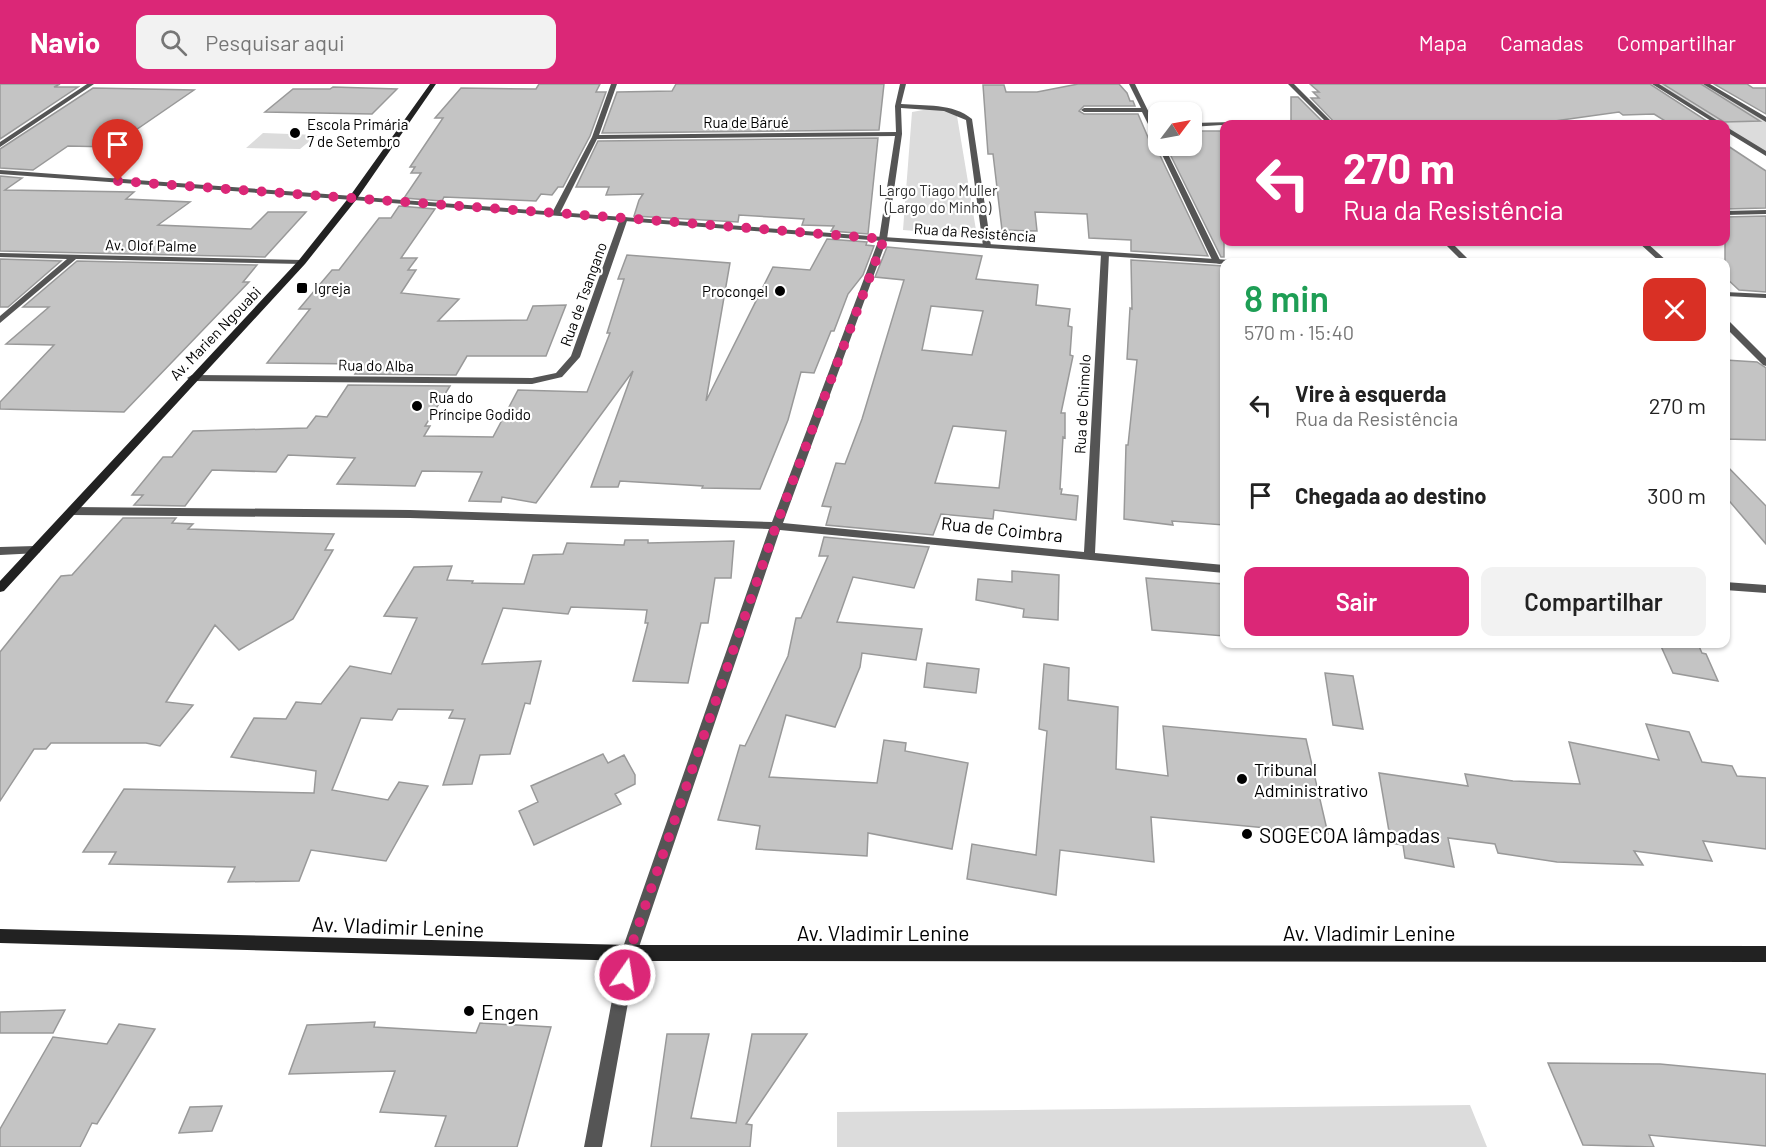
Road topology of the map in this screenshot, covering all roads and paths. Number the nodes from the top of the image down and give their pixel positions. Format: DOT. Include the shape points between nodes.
graph roads {
  1 [pos="91,84"];
  2 [pos="433,84"];
  3 [pos="614,84"];
  4 [pos="903,84"];
  5 [pos="1132,84"];
  6 [pos="1292,84"];
  7 [pos="1655,84"];
  8 [pos="1706,84"];
  9 [pos="898,106"];
  10 [pos="1084,110"];
  11 [pos="1144,110"];
  12 [pos="1148,115"];
  13 [pos="1327,120"];
  14 [pos="1714,120"];
  15 [pos="1766,120"];
  16 [pos="1220,124"];
  17 [pos="1202,125"];
  18 [pos="1730,131"];
  19 [pos="898,134"];
  20 [pos="595,136"];
  21 [pos="0,145"];
  22 [pos="1766,154"];
  23 [pos="1166,156"];
  24 [pos="0,172"];
  25 [pos="353,198"];
  26 [pos="1766,212"];
  27 [pos="556,213"];
  28 [pos="1730,213"];
  29 [pos="624,218"];
  30 [pos="884,239"];
  31 [pos="987,246"];
  32 [pos="1450,246"];
  33 [pos="1646,246"];
  34 [pos="1105,254"];
  35 [pos="0,255"];
  36 [pos="74,257"];
  37 [pos="1463,258"];
  38 [pos="1660,258"];
  39 [pos="302,262"];
  40 [pos="1216,262"];
  41 [pos="1220,262"];
  42 [pos="1730,294"];
  43 [pos="1766,296"];
  44 [pos="0,320"];
  45 [pos="1730,327"];
  46 [pos="1766,363"];
  47 [pos="559,375"];
  48 [pos="192,378"];
  49 [pos="72,510"];
  50 [pos="776,526"];
  51 [pos="35,550"];
  52 [pos="0,551"];
  53 [pos="1089,556"];
  54 [pos="1220,569"];
  55 [pos="1730,584"];
  56 [pos="0,588"];
  57 [pos="1766,589"];
  58 [pos="0,936"];
  59 [pos="629,953"];
  60 [pos="1766,954"];
  61 [pos="593,1147"];
  1 -- 21 [label="street"];
  2 -- 25 [label="main road, Av. Marien Ngouabi"];
  3 -- 20 [label="street"];
  4 -- 9 [label="street"];
  5 -- 11 [label="street"];
  6 -- 13 [label="street"];
  7 -- 14 [label="street"];
  8 -- 15 [label="street"];
  9 -- 19 [label="street"];
  9 -- 31 [label="street" via="947,109 969,119"];
  10 -- 11 [label="street"];
  11 -- 12 [label="street"];
  16 -- 17 [label="street"];
  18 -- 22 [label="street"];
  19 -- 20 [label="street, Rua de Bárué"];
  19 -- 30 [label="street"];
  20 -- 27 [label="street"];
  23 -- 40 [label="street"];
  24 -- 25 [label="street, Rua da Resistência"];
  25 -- 27 [label="street, Rua da Resistência"];
  25 -- 39 [label="main road, Av. Marien Ngouabi"];
  26 -- 28 [label="street"];
  27 -- 29 [label="street, Rua da Resistência"];
  29 -- 30 [label="street, Rua da Resistência"];
  29 -- 47 [label="street, Rua de Tsangano" via="575,357"];
  30 -- 31 [label="street, Rua da Resistência"];
  30 -- 50 [label="street"];
  31 -- 34 [label="street, Rua da Resistência"];
  32 -- 37 [label="street"];
  33 -- 38 [label="street"];
  34 -- 40 [label="street, Rua da Resistência"];
  34 -- 53 [label="street, Rua de Chimolo"];
  35 -- 36 [label="street, Av. Olof Palme"];
  36 -- 39 [label="street, Av. Olof Palme"];
  36 -- 44 [label="street"];
  39 -- 48 [label="main road, Av. Marien Ngouabi"];
  40 -- 41 [label="street, Rua da Resistência"];
  42 -- 43 [label="street"];
  45 -- 46 [label="street"];
  47 -- 48 [label="street, Rua do Alba" via="532,381"];
  48 -- 49 [label="main road, Av. Marien Ngouabi"];
  49 -- 50 [label="street" via="410,514"];
  49 -- 51 [label="main road, Av. Marien Ngouabi"];
  50 -- 53 [label="street, Rua de Coimbra"];
  50 -- 59 [label="street"];
  51 -- 52 [label="street"];
  51 -- 56 [label="main road, Av. Marien Ngouabi"];
  53 -- 54 [label="street, Rua de Coimbra"];
  55 -- 57 [label="street"];
  58 -- 59 [label="main road, Av. Vladimir Lenine"];
  59 -- 60 [label="main road, Av. Vladimir Lenine"];
  59 -- 61 [label="street"];
}
